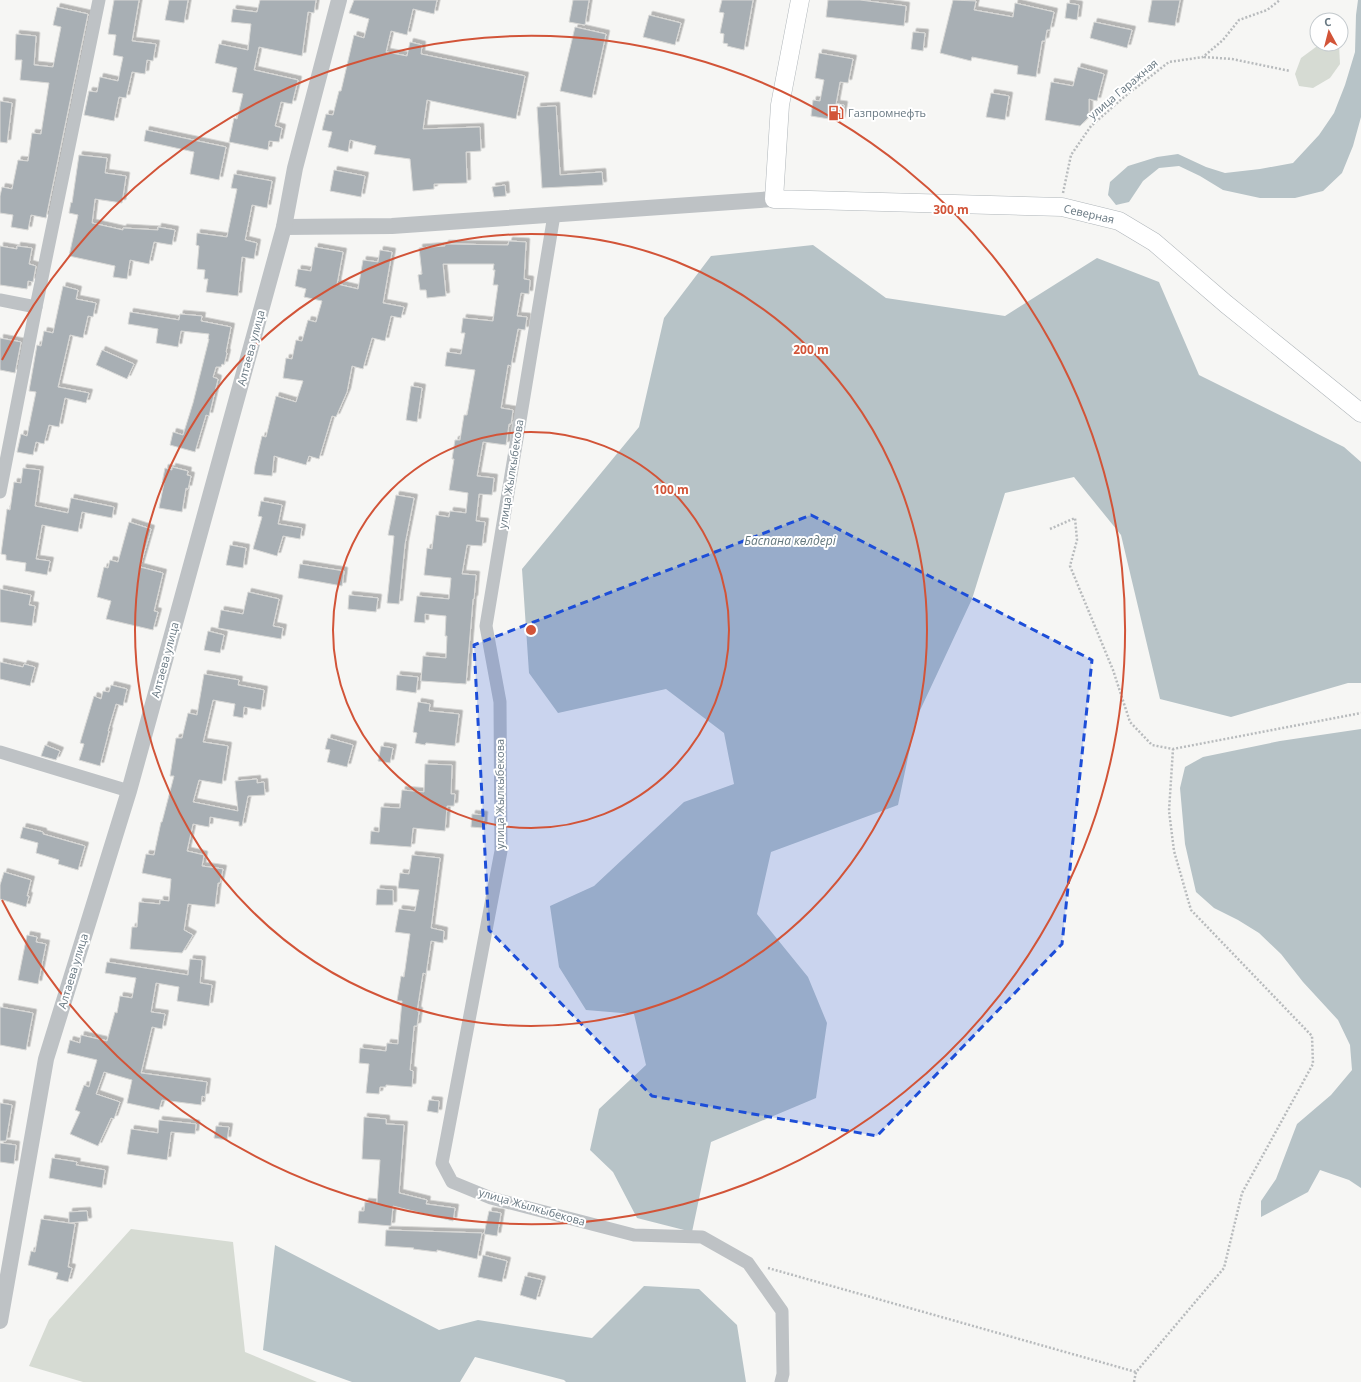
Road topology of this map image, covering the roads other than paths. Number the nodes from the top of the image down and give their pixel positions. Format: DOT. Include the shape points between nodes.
graph roads {
  1 [pos="99,0"];
  2 [pos="339,0"];
  3 [pos="800,0"];
  4 [pos="774,199"];
  5 [pos="554,215"];
  6 [pos="284,227"];
  7 [pos="0,300"];
  8 [pos="36,307"];
  9 [pos="1361,414"];
  10 [pos="0,492"];
  11 [pos="0,752"];
  12 [pos="128,791"];
  13 [pos="0,1322"];
  14 [pos="781,1382"];
  1 -- 8 [label="street"];
  2 -- 6 [label="street, Алтаева улица" via="295,168"];
  3 -- 4 [label="main road" via="780,105"];
  4 -- 5 [label="street"];
  4 -- 9 [label="main road, Северная" via="1062,207 1119,221 1154,242"];
  5 -- 6 [label="street" via="392,226"];
  5 -- 14 [label="street, улица Жылкыбекова" via="486,626 500,702 501,851 442,1163 452,1182 491,1198 634,1235 702,1237 748,1263 782,1311"];
  6 -- 12 [label="street, Алтаева улица"];
  7 -- 8 [label="street"];
  8 -- 10 [label="street"];
  11 -- 12 [label="street"];
  12 -- 13 [label="street, Алтаева улица" via="46,1059"];
}
